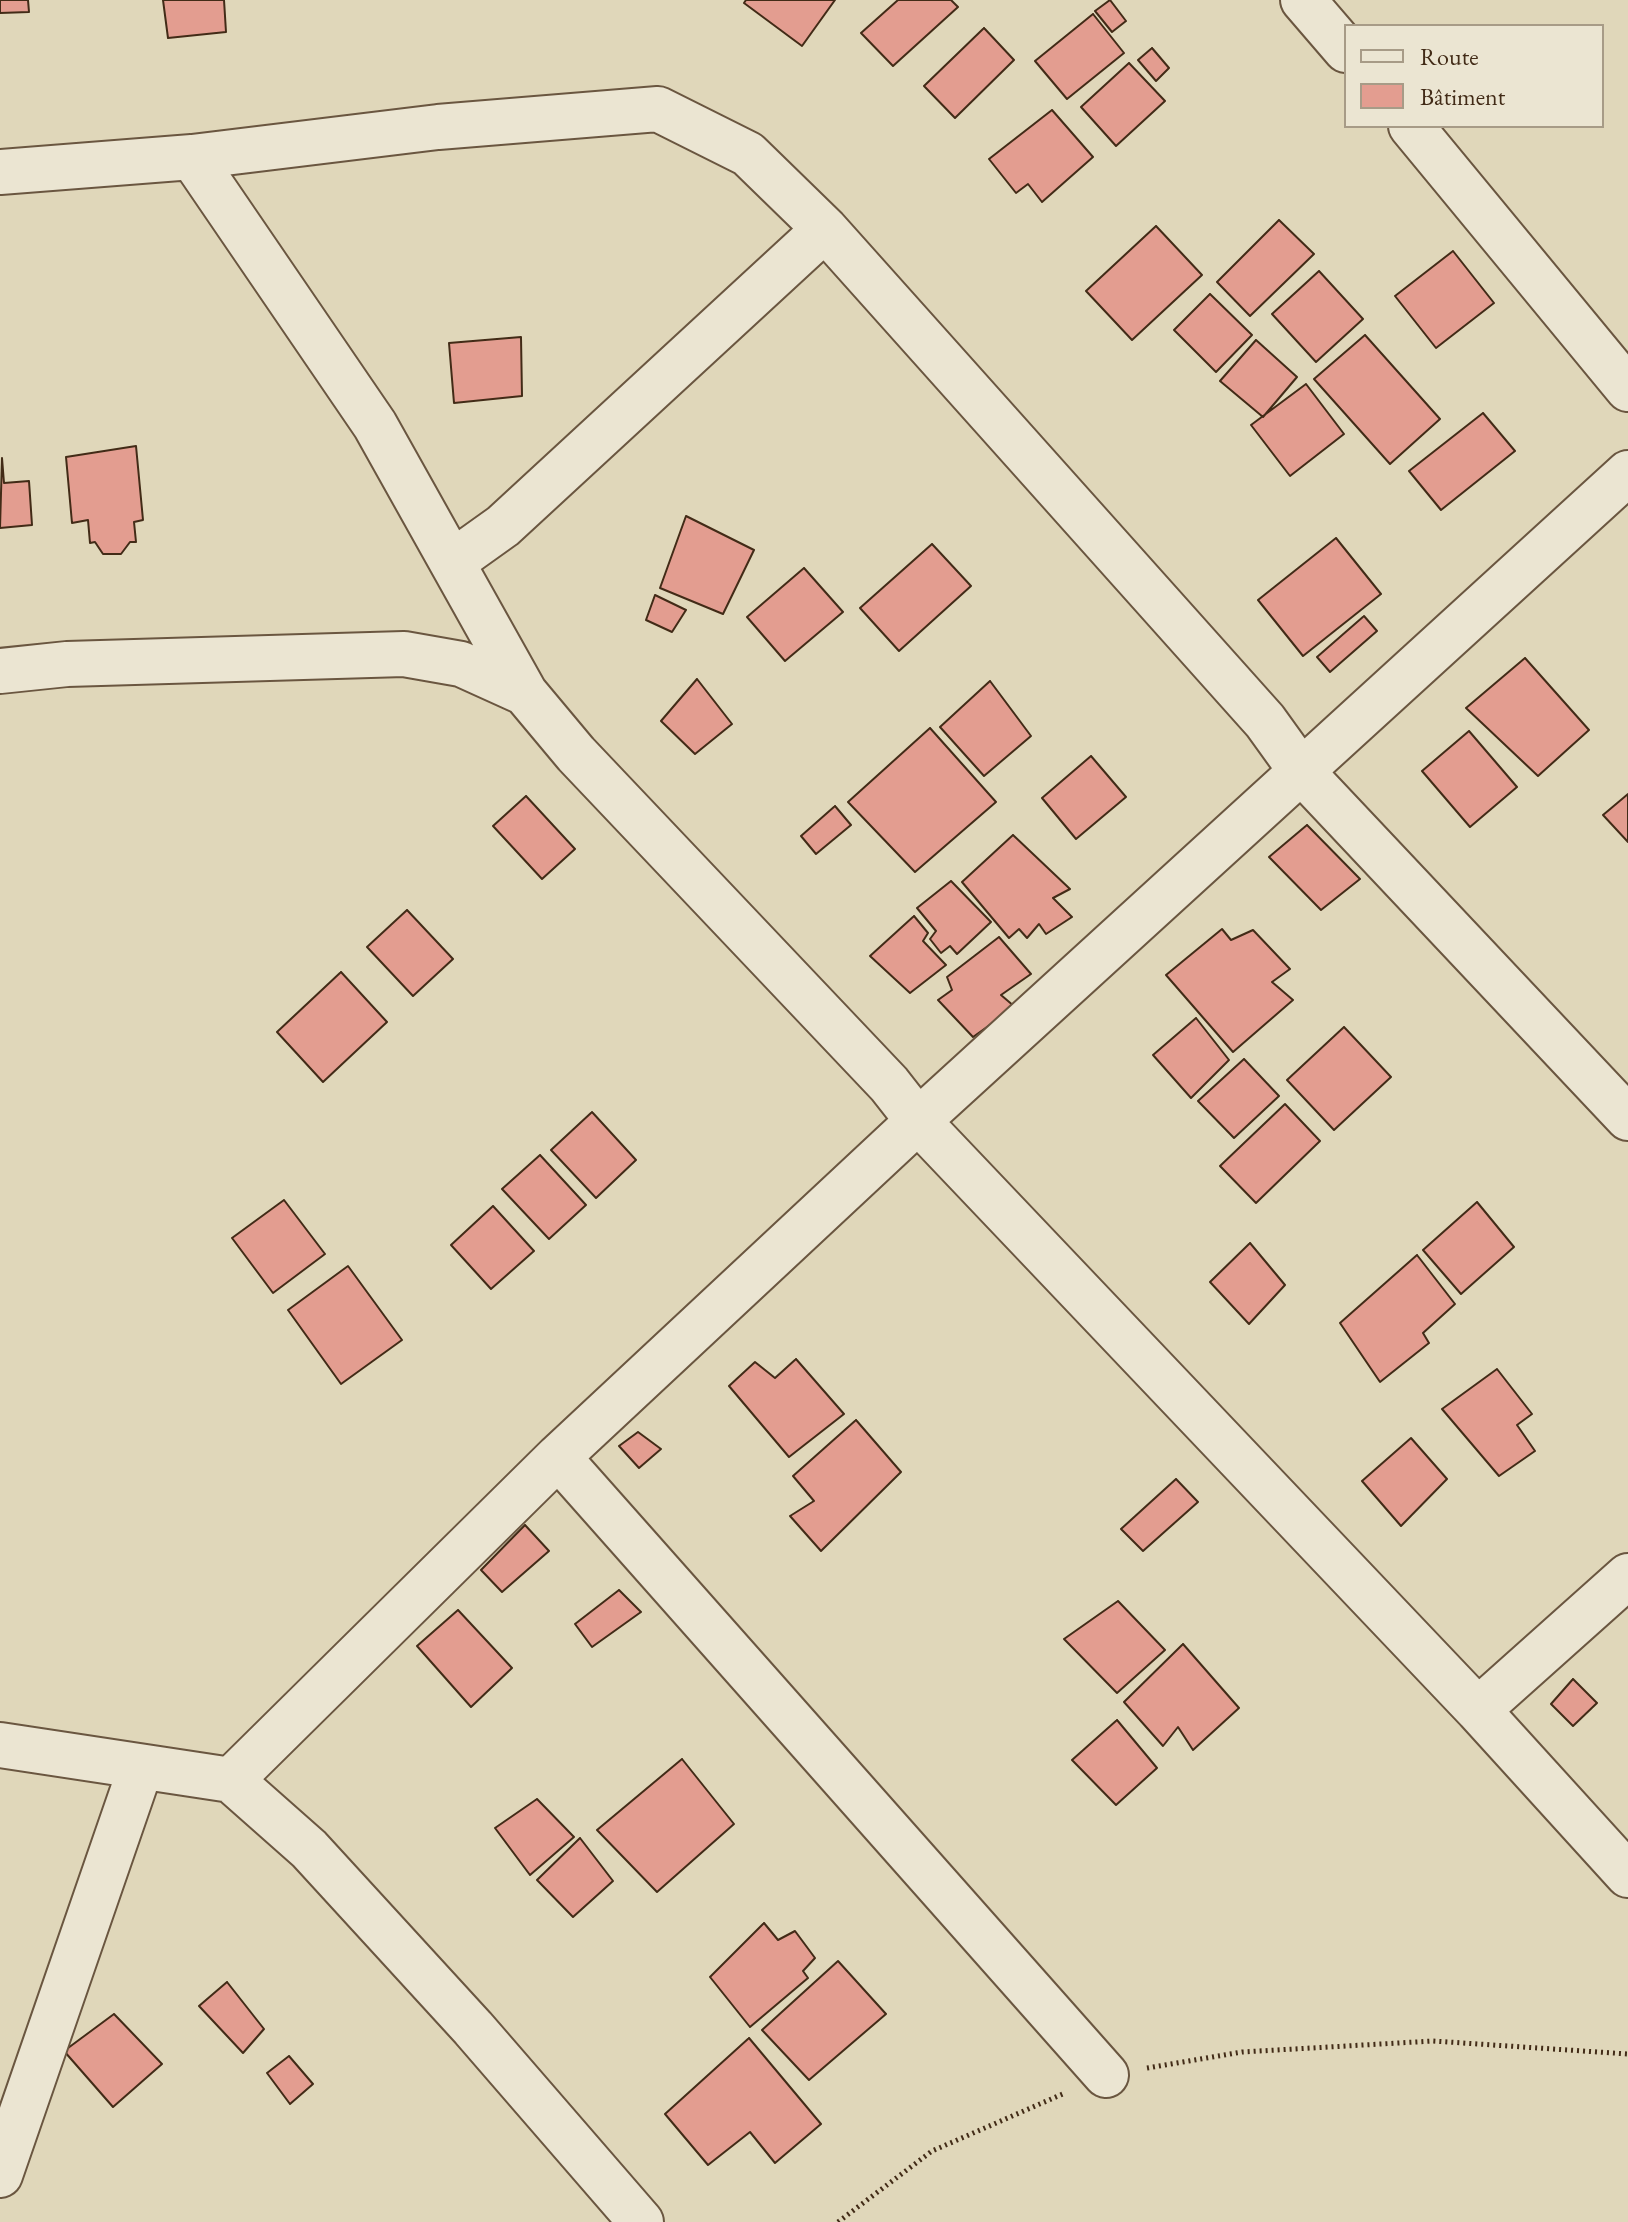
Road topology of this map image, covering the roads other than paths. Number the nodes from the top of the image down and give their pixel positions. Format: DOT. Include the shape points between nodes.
graph roads {
  1 [pos="1303,0"];
  2 [pos="1344,48"];
  3 [pos="1413,128"];
  4 [pos="192,157"];
  5 [pos="0,172"];
  6 [pos="825,229"];
  7 [pos="1628,389"];
  8 [pos="1628,473"];
  9 [pos="454,561"];
  10 [pos="0,671"];
  11 [pos="525,693"];
  12 [pos="1301,771"];
  13 [pos="1628,1118"];
  14 [pos="918,1121"];
  15 [pos="558,1457"];
  16 [pos="1628,1576"];
  17 [pos="1478,1710"];
  18 [pos="0,1745"];
  19 [pos="141,1767"];
  20 [pos="231,1780"];
  21 [pos="1628,1875"];
  22 [pos="1106,2075"];
  23 [pos="0,2175"];
  24 [pos="641,2222"];
  1 -- 2 [label="street"];
  3 -- 7 [label="street"];
  4 -- 5 [label="street"];
  4 -- 6 [label="street" via="438,127 658,109 748,154"];
  4 -- 9 [label="street" via="375,425"];
  6 -- 9 [label="street" via="536,497"];
  6 -- 12 [label="street" via="1265,721"];
  8 -- 12 [label="street"];
  9 -- 11 [label="street"];
  10 -- 11 [label="street" via="67,664 404,654 461,664"];
  11 -- 14 [label="street"];
  12 -- 13 [label="street"];
  12 -- 14 [label="street"];
  14 -- 15 [label="street"];
  14 -- 17 [label="street"];
  15 -- 20 [label="street"];
  15 -- 22 [label="street"];
  16 -- 17 [label="street"];
  17 -- 21 [label="street"];
  18 -- 19 [label="street"];
  19 -- 20 [label="street"];
  19 -- 23 [label="street"];
  20 -- 24 [label="street" via="319,1860"];
}
